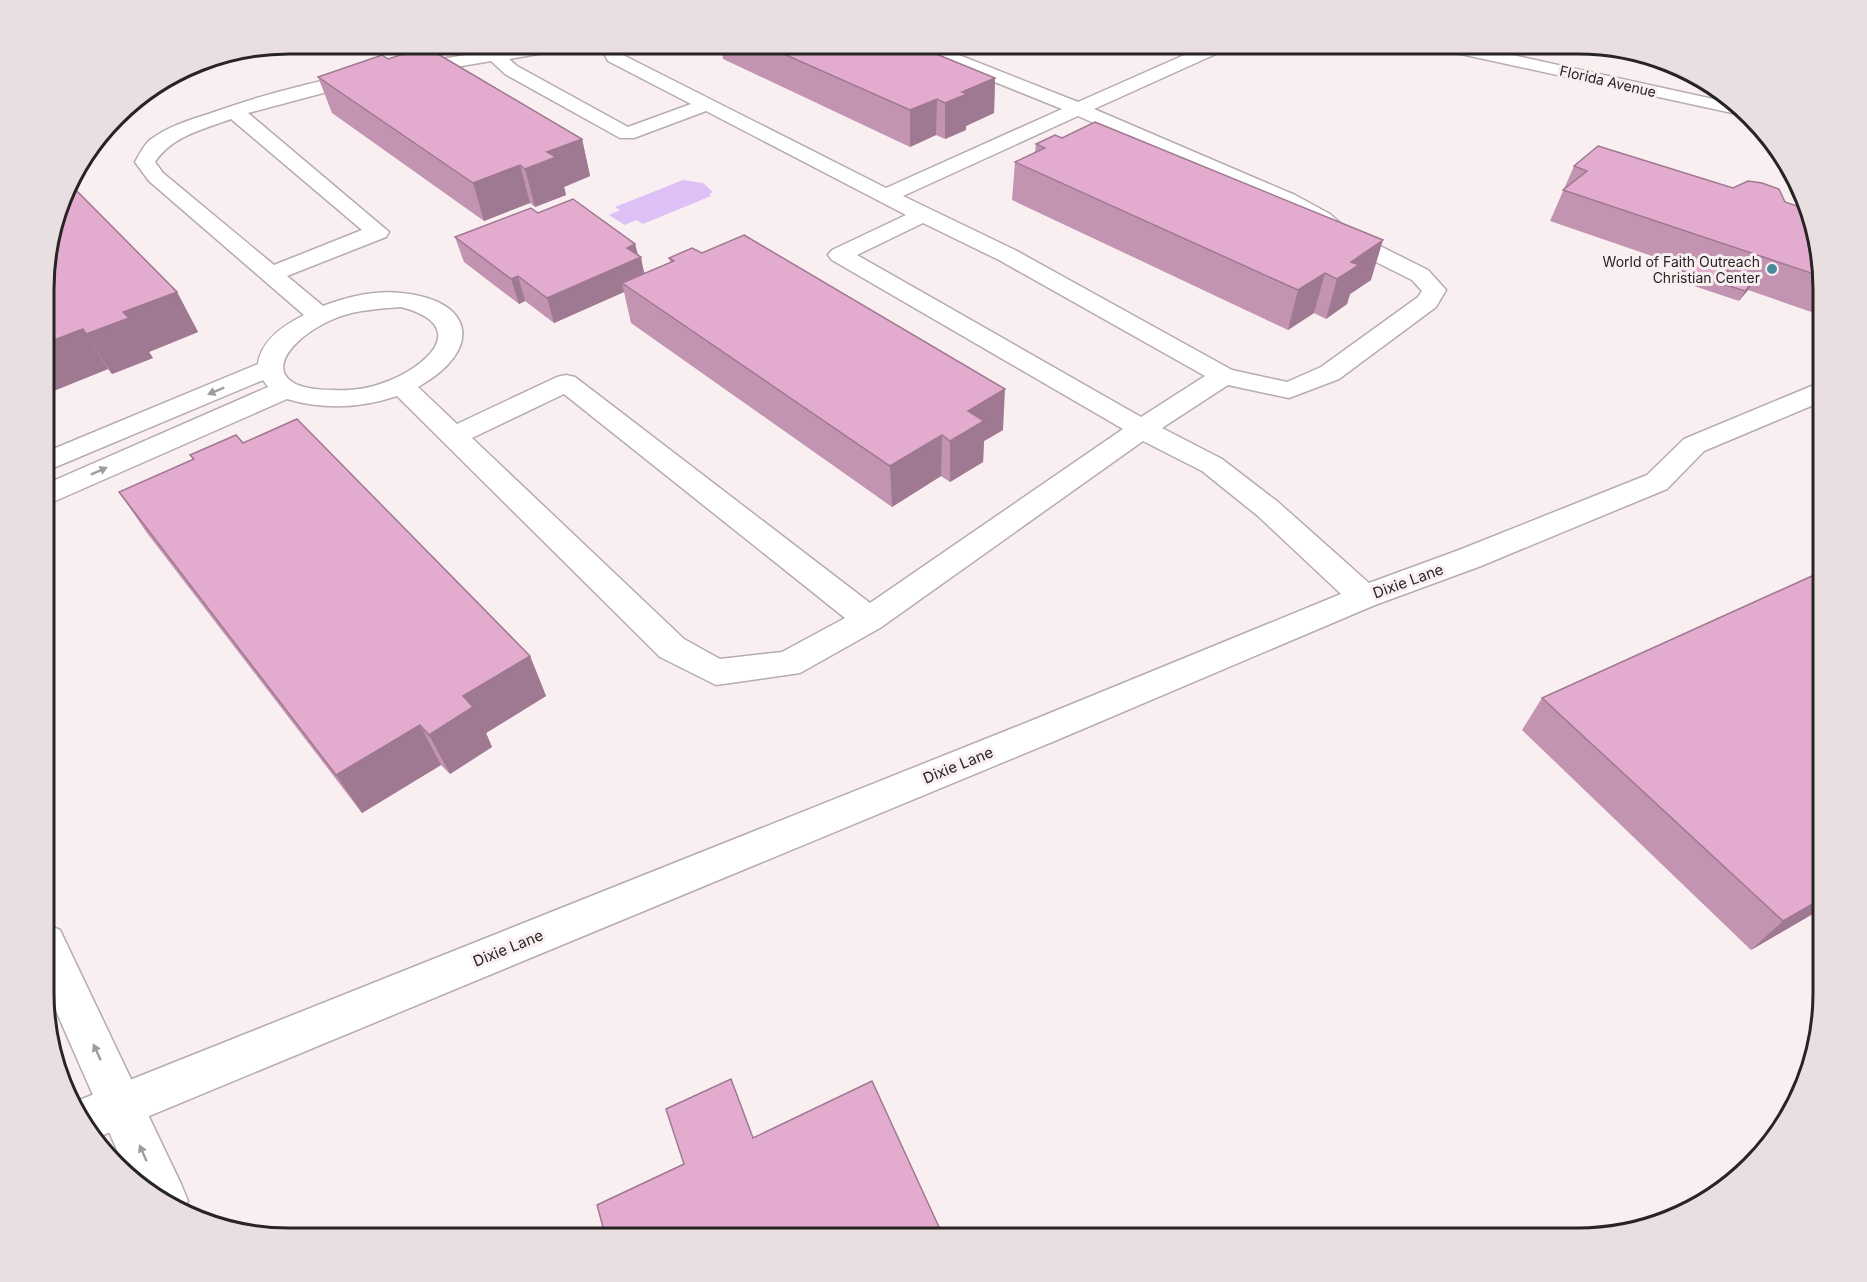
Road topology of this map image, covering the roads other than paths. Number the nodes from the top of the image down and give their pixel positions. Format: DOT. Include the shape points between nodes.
graph roads {
  1 [pos="508,54"];
  2 [pos="613,54"];
  3 [pos="941,54"];
  4 [pos="1201,54"];
  5 [pos="1483,54"];
  6 [pos="496,56"];
  7 [pos="708,104"];
  8 [pos="1727,108"];
  9 [pos="1078,109"];
  10 [pos="234,111"];
  11 [pos="885,196"];
  12 [pos="923,215"];
  13 [pos="269,275"];
  14 [pos="319,315"];
  15 [pos="1224,376"];
  16 [pos="279,379"];
  17 [pos="402,385"];
  18 [pos="1813,395"];
  19 [pos="1142,429"];
  20 [pos="454,435"];
  21 [pos="54,459"];
  22 [pos="54,491"];
  23 [pos="1364,597"];
  24 [pos="869,620"];
  25 [pos="54,968"];
  26 [pos="101,1113"];
  27 [pos="151,1183"];
  1 -- 6 [label="street"];
  2 -- 7 [label="street"];
  3 -- 9 [label="street"];
  4 -- 9 [label="street"];
  5 -- 8 [label="street, Florida Avenue"];
  6 -- 7 [label="street" via="511,70 627,134"];
  6 -- 10 [label="street" via="335,84"];
  7 -- 11 [label="street"];
  9 -- 11 [label="street"];
  9 -- 15 [label="street" via="1287,200 1322,219 1340,235 1420,275 1434,290 1427,302 1330,373 1289,390"];
  10 -- 13 [label="street" via="184,129 156,145 145,162 156,177"];
  10 -- 13 [label="street" via="378,232"];
  11 -- 12 [label="street"];
  12 -- 15 [label="street" via="1007,255"];
  12 -- 19 [label="street" via="840,255"];
  13 -- 14 [label="street"];
  14 -- 16 [label="street" via="282,340 272,354"];
  14 -- 17 [label="street" via="346,306 401,300 425,304 442,313 451,325 452,340 444,356"];
  15 -- 19 [label="street"];
  16 -- 17 [label="street" via="309,397 339,399 371,395"];
  16 -- 21 [label="street, one-way"];
  22 -- 16 [label="street, one-way"];
  17 -- 20 [label="street"];
  18 -- 23 [label="street, Dixie Lane" via="1694,445 1657,482"];
  19 -- 23 [label="street" via="1212,465 1268,509"];
  19 -- 24 [label="street"];
  20 -- 24 [label="street" via="566,383"];
  20 -- 24 [label="street" via="672,648 716,672 788,664"];
  23 -- 26 [label="street, Dixie Lane"];
  26 -- 25 [label="street, one-way"];
  27 -- 26 [label="street, one-way"];
}
